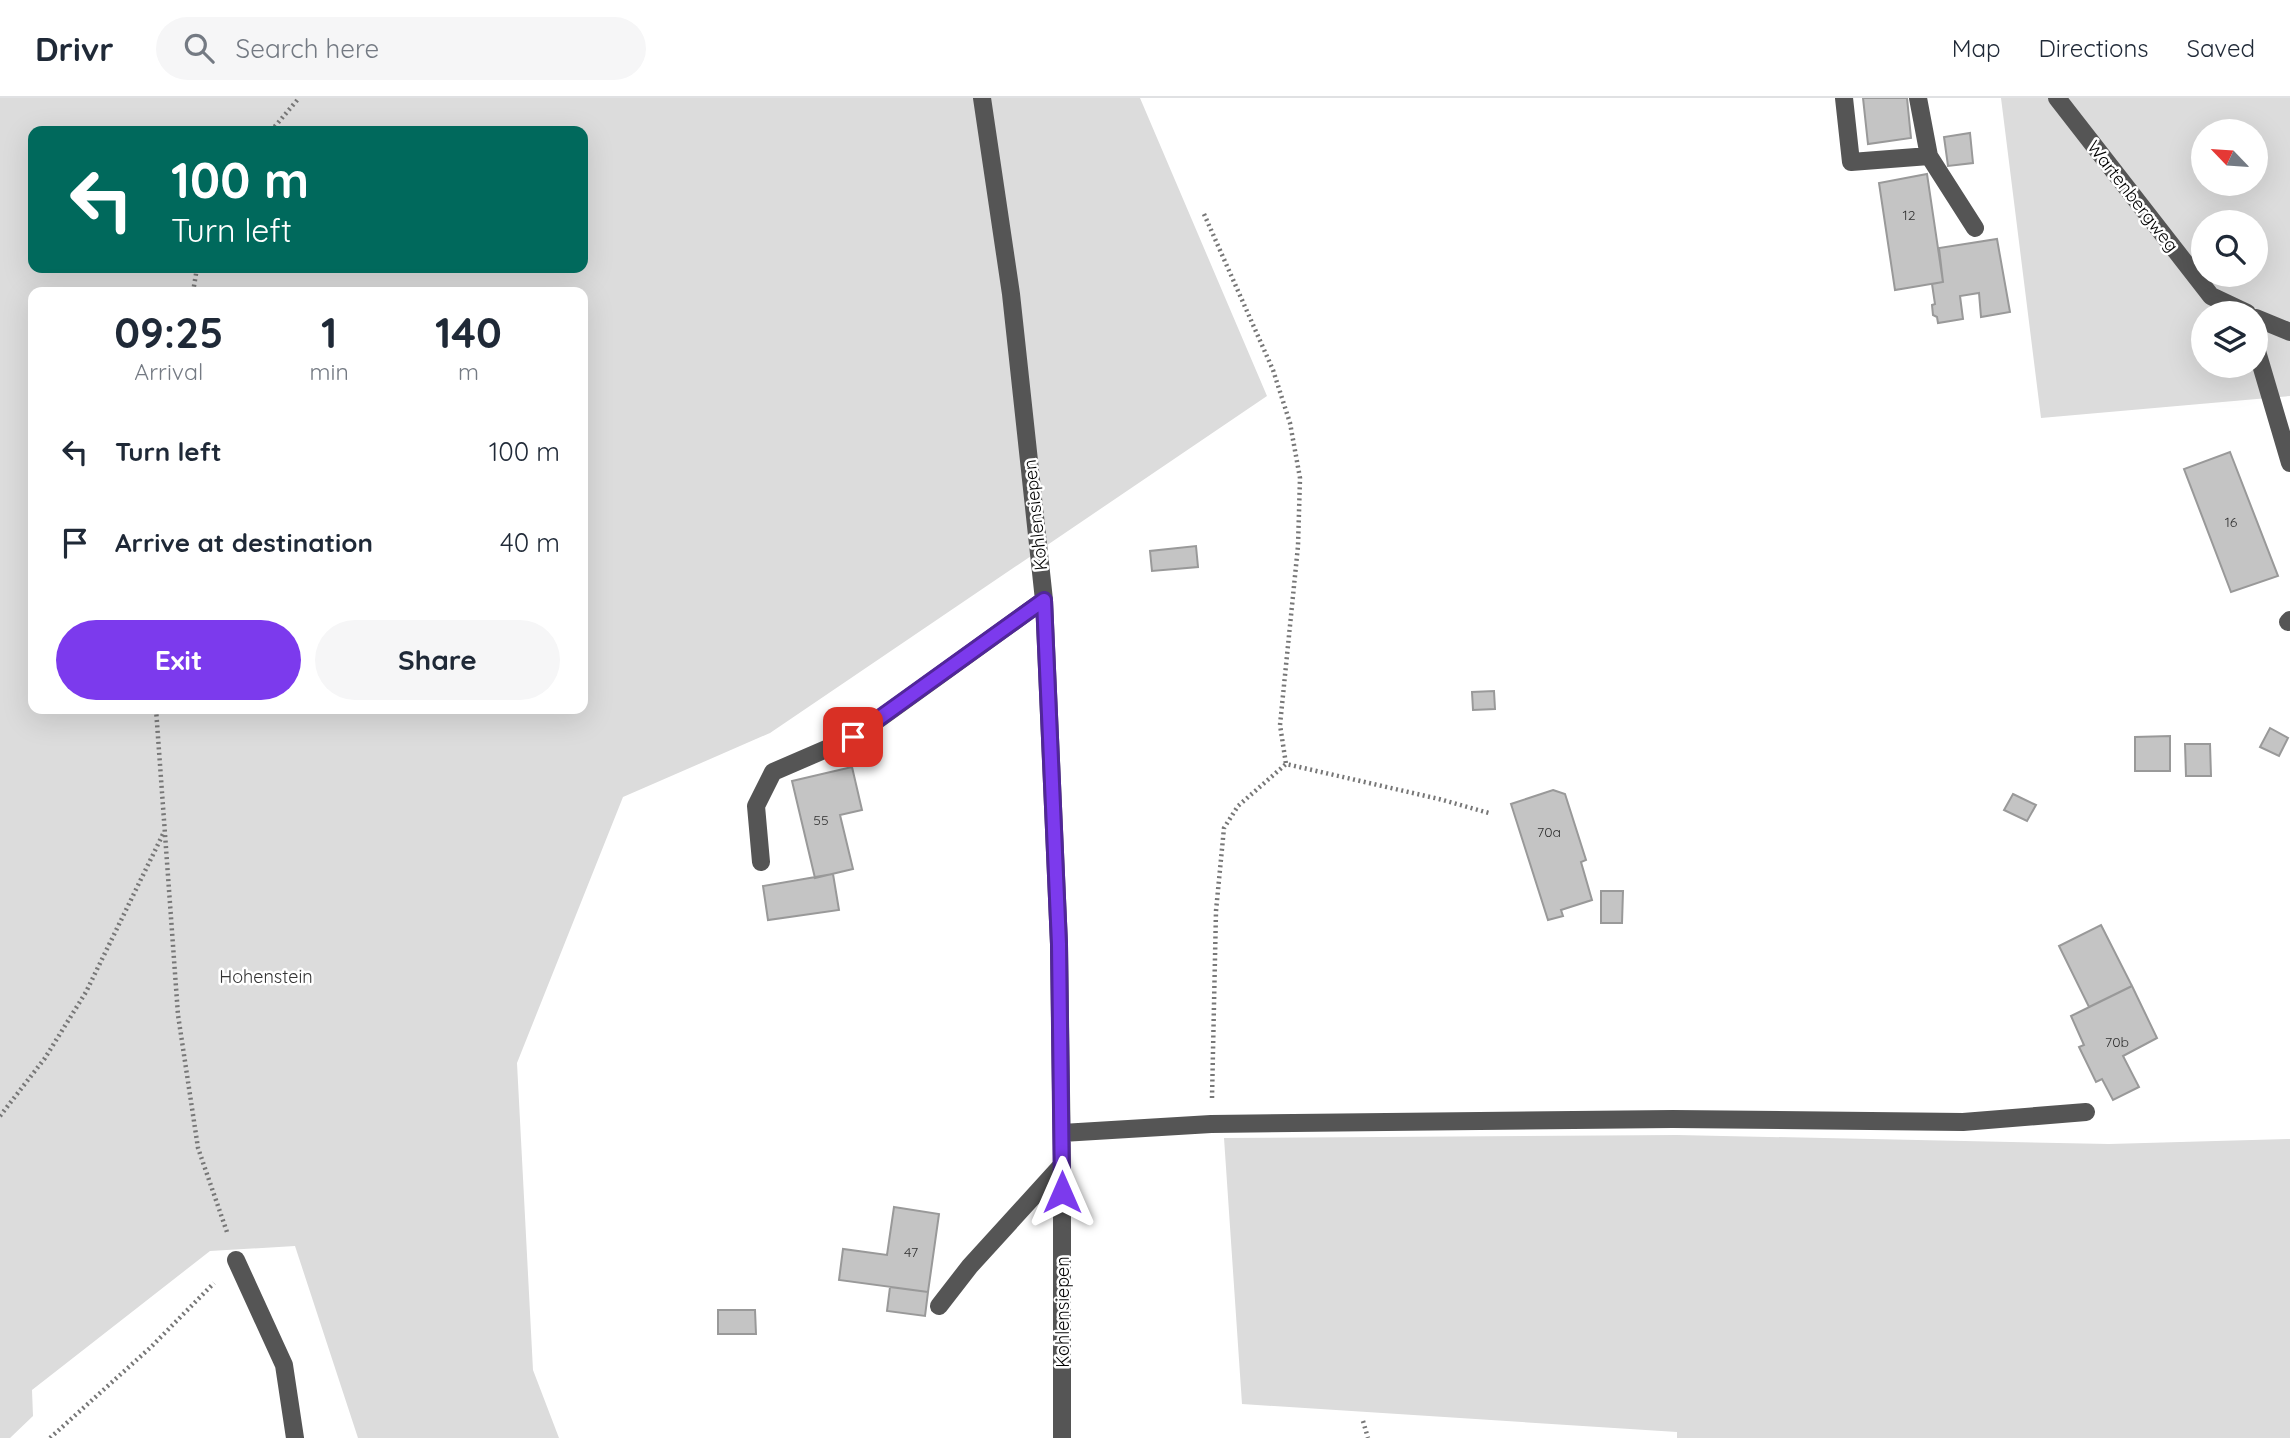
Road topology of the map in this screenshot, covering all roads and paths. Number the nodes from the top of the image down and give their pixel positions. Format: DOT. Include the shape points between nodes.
graph roads {
  1 [pos="299,98"];
  2 [pos="982,98"];
  3 [pos="1844,98"];
  4 [pos="1918,98"];
  5 [pos="2057,98"];
  6 [pos="275,126"];
  7 [pos="1929,156"];
  8 [pos="1203,214"];
  9 [pos="1975,228"];
  10 [pos="2222,301"];
  11 [pos="2268,323"];
  12 [pos="2290,332"];
  13 [pos="2265,378"];
  14 [pos="2290,463"];
  15 [pos="1044,600"];
  16 [pos="156,714"];
  17 [pos="1286,764"];
  18 [pos="1489,813"];
  19 [pos="164,831"];
  20 [pos="761,862"];
  21 [pos="2086,1112"];
  22 [pos="0,1116"];
  23 [pos="1211,1124"];
  24 [pos="1062,1133"];
  25 [pos="1062,1165"];
  26 [pos="236,1260"];
  27 [pos="939,1306"];
  28 [pos="1363,1421"];
  29 [pos="50,1438"];
  30 [pos="295,1438"];
  31 [pos="1062,1438"];
  32 [pos="1368,1438"];
  1 -- 6 [label="path"];
  2 -- 15 [label="street, Kohlensiepen" via="1011,294"];
  3 -- 7 [label="street" via="1851,162"];
  4 -- 7 [label="street"];
  5 -- 10 [label="street, Wartenbergweg" via="2211,296"];
  7 -- 9 [label="street"];
  8 -- 17 [label="path" via="1273,369 1290,423 1300,478 1280,725"];
  11 -- 12 [label="street"];
  13 -- 14 [label="street"];
  15 -- 20 [label="street" via="853,737 773,772 756,806"];
  15 -- 24 [label="street, Kohlensiepen"];
  16 -- 19 [label="path"];
  17 -- 18 [label="path"];
  17 -- 23 [label="path" via="1238,806 1224,828 1216,911"];
  19 -- 22 [label="path" via="86,992 45,1058"];
  19 -- 26 [label="path" via="178,1015 198,1148"];
  21 -- 23 [label="street" via="1963,1122 1660,1119"];
  23 -- 24 [label="street"];
  24 -- 25 [label="street, Kohlensiepen"];
  25 -- 27 [label="street"];
  25 -- 31 [label="street, Kohlensiepen"];
  26 -- 29 [label="path" via="151,1348"];
  26 -- 30 [label="street" via="284,1365"];
  28 -- 32 [label="path"];
}
